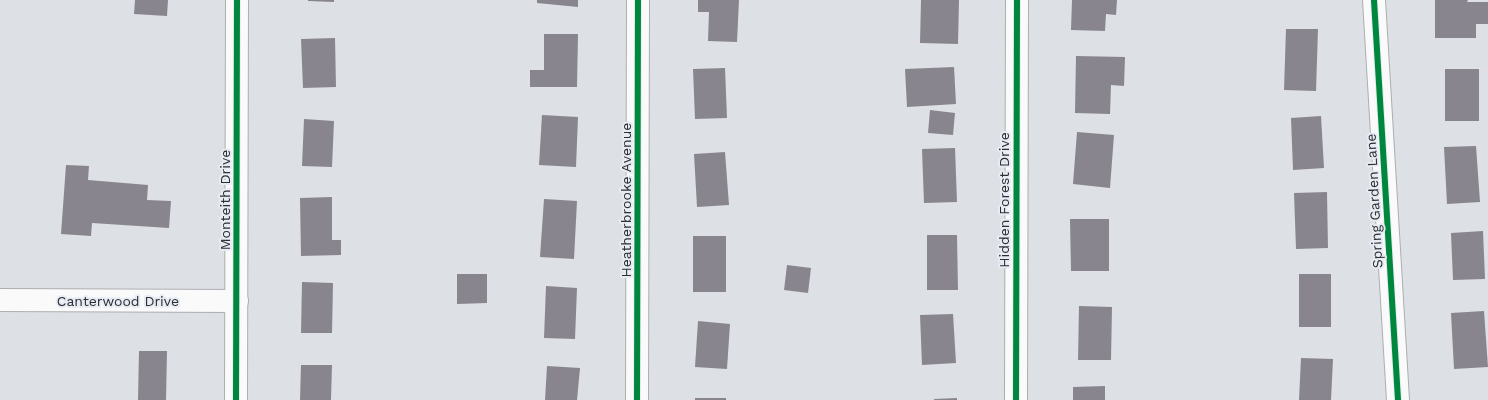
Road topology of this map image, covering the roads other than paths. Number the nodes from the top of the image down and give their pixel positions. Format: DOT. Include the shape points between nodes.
graph roads {
  1 [pos="237,0"];
  2 [pos="638,0"];
  3 [pos="1017,0"];
  4 [pos="1374,0"];
  5 [pos="0,300"];
  6 [pos="237,301"];
  7 [pos="236,400"];
  8 [pos="637,400"];
  9 [pos="1016,400"];
  10 [pos="1398,400"];
  1 -- 6 [label="street, Monteith Drive"];
  2 -- 8 [label="street, Heatherbrooke Avenue"];
  3 -- 9 [label="street, Hidden Forest Drive"];
  4 -- 10 [label="street, Spring Garden Lane"];
  5 -- 6 [label="street, Canterwood Drive"];
  6 -- 7 [label="street, Monteith Drive"];
}
